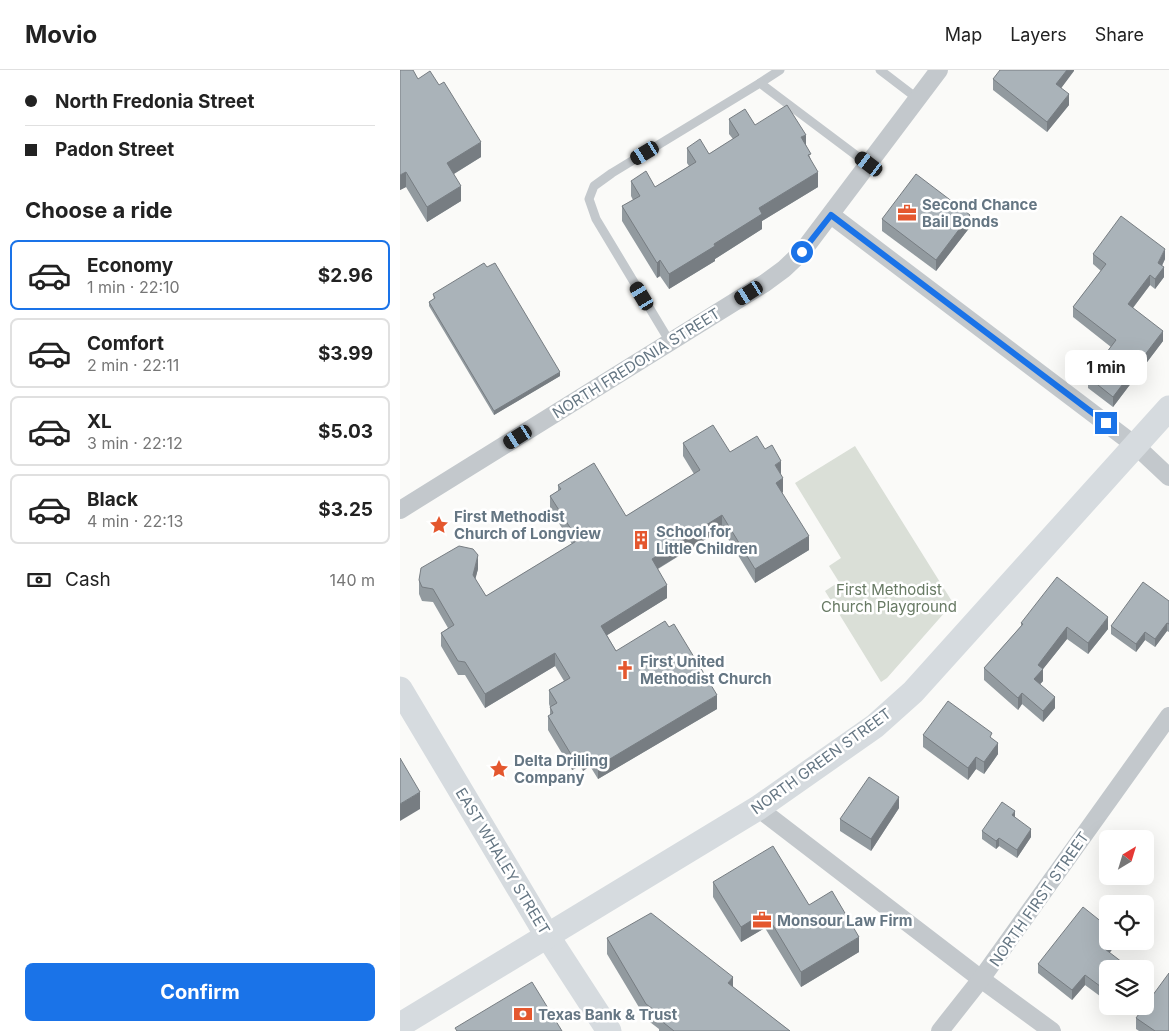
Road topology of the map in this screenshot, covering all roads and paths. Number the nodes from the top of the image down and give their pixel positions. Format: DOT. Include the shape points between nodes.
graph roads {
  1 [pos="780,70"];
  2 [pos="880,70"];
  3 [pos="940,70"];
  4 [pos="760,83"];
  5 [pos="918,99"];
  6 [pos="869,164"];
  7 [pos="831,215"];
  8 [pos="670,342"];
  9 [pos="1169,408"];
  10 [pos="1136,446"];
  11 [pos="1169,477"];
  12 [pos="400,510"];
  13 [pos="400,689"];
  14 [pos="1169,716"];
  15 [pos="758,808"];
  16 [pos="548,937"];
  17 [pos="981,979"];
  18 [pos="400,1025"];
  19 [pos="610,1031"];
  20 [pos="940,1031"];
  21 [pos="1052,1031"];
  1 -- 4 [label="lane"];
  2 -- 5 [label="lane"];
  3 -- 5 [label="street, NORTH FREDONIA STREET"];
  4 -- 6 [label="lane"];
  4 -- 8 [label="lane" via="612,173 594,186 589,199 596,218"];
  5 -- 6 [label="street, NORTH FREDONIA STREET"];
  6 -- 7 [label="street, NORTH FREDONIA STREET"];
  7 -- 8 [label="street, NORTH FREDONIA STREET" via="784,269"];
  7 -- 10 [label="street"];
  8 -- 12 [label="street, NORTH FREDONIA STREET"];
  9 -- 10 [label="street, NORTH GREEN STREET"];
  10 -- 11 [label="street"];
  10 -- 15 [label="street, NORTH GREEN STREET" via="900,704 875,726"];
  13 -- 16 [label="street, EAST WHALEY STREET"];
  14 -- 17 [label="street, NORTH FIRST STREET"];
  15 -- 16 [label="street, NORTH GREEN STREET"];
  15 -- 17 [label="street"];
  16 -- 18 [label="street, NORTH GREEN STREET"];
  16 -- 19 [label="street, EAST WHALEY STREET"];
  17 -- 20 [label="street, NORTH FIRST STREET"];
  17 -- 21 [label="street"];
}
